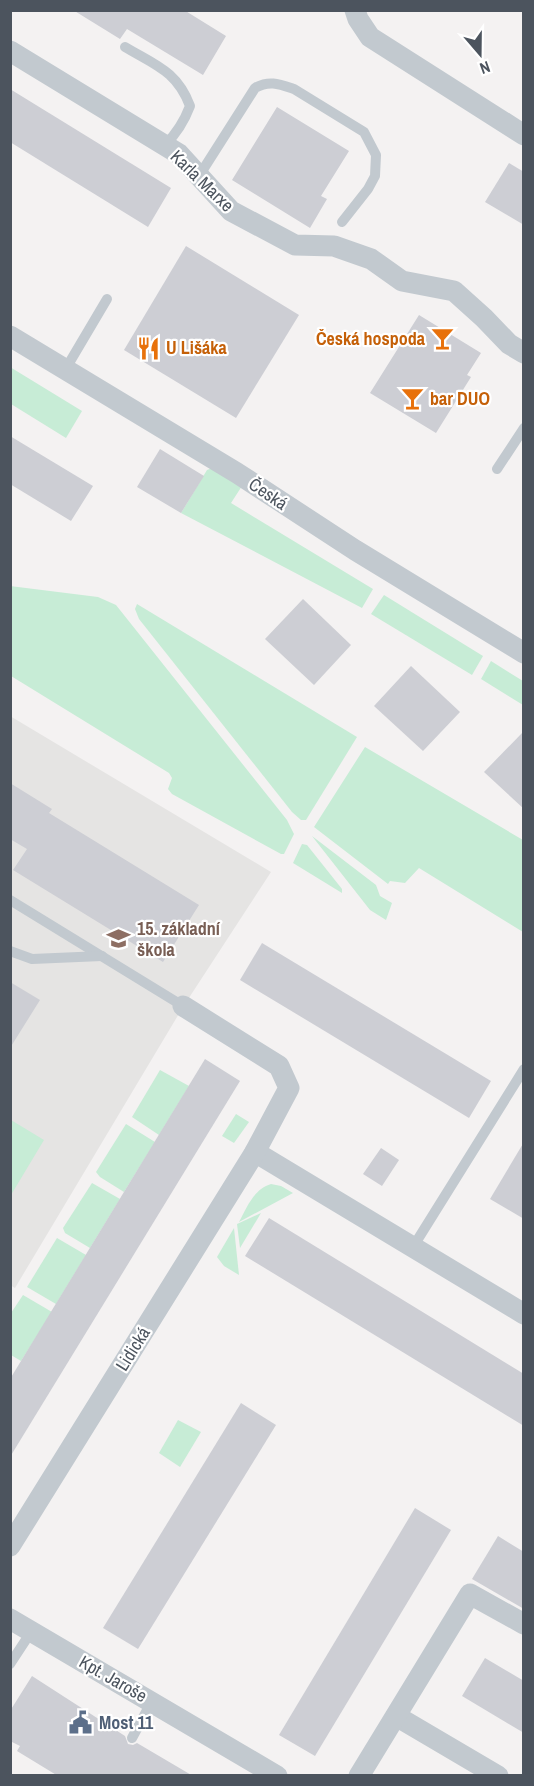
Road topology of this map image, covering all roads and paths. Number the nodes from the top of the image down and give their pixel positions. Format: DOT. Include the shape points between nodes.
graph roads {
  1 [pos="355,10"];
  2 [pos="125,47"];
  3 [pos="10,51"];
  4 [pos="524,135"];
  5 [pos="165,145"];
  6 [pos="199,176"];
  7 [pos="342,222"];
  8 [pos="107,299"];
  9 [pos="10,336"];
  10 [pos="524,353"];
  11 [pos="65,369"];
  12 [pos="524,428"];
  13 [pos="497,469"];
  14 [pos="524,653"];
  15 [pos="10,900"];
  16 [pos="10,951"];
  17 [pos="102,956"];
  18 [pos="183,1006"];
  19 [pos="524,1069"];
  20 [pos="255,1152"];
  21 [pos="412,1247"];
  22 [pos="524,1314"];
  23 [pos="10,1545"];
  24 [pos="10,1619"];
  25 [pos="524,1624"];
  26 [pos="31,1632"];
  27 [pos="10,1664"];
  28 [pos="152,1701"];
  29 [pos="396,1716"];
  30 [pos="132,1738"];
  31 [pos="277,1776"];
  32 [pos="359,1776"];
  33 [pos="498,1776"];
  1 -- 4 [label="street" via="370,37"];
  2 -- 5 [label="lane" via="173,76 190,106 179,130"];
  3 -- 5 [label="street, Karla Marxe"];
  5 -- 6 [label="street, Karla Marxe"];
  6 -- 7 [label="lane" via="255,88 264,83 281,84 364,132 376,154 375,176 369,189"];
  6 -- 10 [label="street, Karla Marxe" via="231,212 295,245 334,246 371,259 402,281 454,291 509,344"];
  8 -- 11 [label="lane"];
  9 -- 11 [label="street, Česká"];
  11 -- 14 [label="street, Česká"];
  12 -- 13 [label="lane"];
  15 -- 17 [label="lane"];
  16 -- 17 [label="lane" via="32,959"];
  17 -- 18 [label="lane"];
  18 -- 20 [label="street, Lidická" via="279,1066 289,1088"];
  19 -- 21 [label="lane"];
  20 -- 21 [label="street"];
  20 -- 23 [label="street, Lidická"];
  21 -- 22 [label="street"];
  24 -- 26 [label="street, Kpt. Jaroše"];
  25 -- 29 [label="street" via="470,1594"];
  26 -- 27 [label="lane"];
  26 -- 28 [label="street, Kpt. Jaroše"];
  28 -- 30 [label="lane"];
  28 -- 31 [label="street, Kpt. Jaroše"];
  29 -- 32 [label="street"];
  29 -- 33 [label="street"];
}
